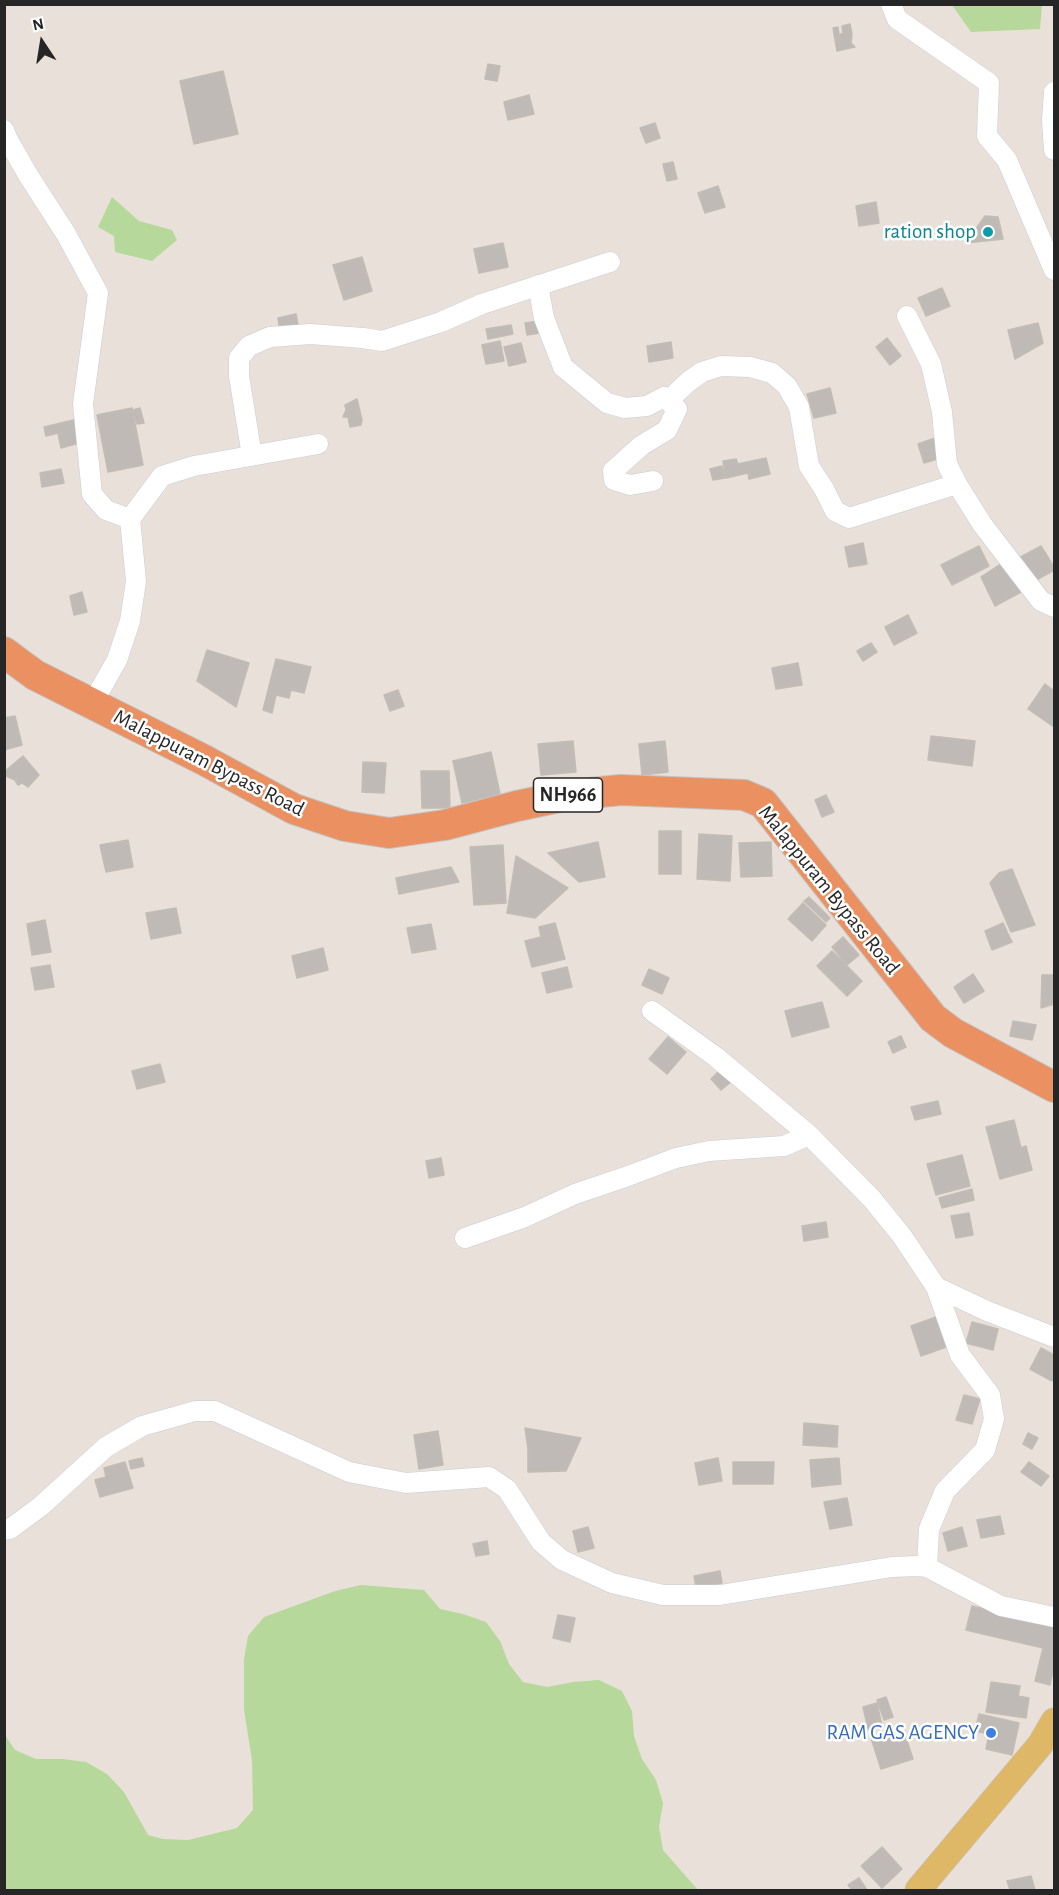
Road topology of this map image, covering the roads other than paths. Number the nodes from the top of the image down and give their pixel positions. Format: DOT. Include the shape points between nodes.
graph roads {
  1 [pos="891,4"];
  2 [pos="1054,92"];
  3 [pos="4,130"];
  4 [pos="1054,150"];
  5 [pos="610,262"];
  6 [pos="1054,270"];
  7 [pos="538,285"];
  8 [pos="907,316"];
  9 [pos="668,401"];
  10 [pos="318,444"];
  11 [pos="252,456"];
  12 [pos="653,481"];
  13 [pos="957,484"];
  14 [pos="130,519"];
  15 [pos="1054,607"];
  16 [pos="4,652"];
  17 [pos="92,704"];
  18 [pos="652,1011"];
  19 [pos="1054,1087"];
  20 [pos="809,1136"];
  21 [pos="465,1238"];
  22 [pos="936,1287"];
  23 [pos="1054,1337"];
  24 [pos="4,1530"];
  25 [pos="927,1568"];
  26 [pos="1054,1617"];
  27 [pos="1054,1721"];
  28 [pos="918,1890"];
  1 -- 6 [label="street" via="897,19 989,82 987,136 1007,160"];
  2 -- 4 [label="street"];
  3 -- 14 [label="street" via="98,293 83,404 92,494 106,510"];
  5 -- 7 [label="street"];
  7 -- 9 [label="street" via="544,318 563,367 607,403 625,408 647,406 664,397"];
  7 -- 11 [label="street" via="382,341 310,333 270,337 249,346 239,358 239,367"];
  8 -- 13 [label="street" via="931,364 942,412 947,464"];
  9 -- 12 [label="street" via="677,409 667,429 642,444 613,471 614,480 630,485"];
  9 -- 13 [label="street" via="702,372 721,366 772,373 787,386 799,407 809,466 835,511 849,518"];
  10 -- 11 [label="street"];
  11 -- 14 [label="street" via="162,476"];
  13 -- 15 [label="street" via="982,524 1041,601"];
  14 -- 17 [label="street" via="136,581 130,621 117,660"];
  16 -- 17 [label="highway, Malappuram Bypass Road / NH966" via="34,675"];
  17 -- 19 [label="highway, Malappuram Bypass Road / NH966" via="294,809 345,826 389,833 445,825 569,795 621,790 744,795 763,803 933,1018 953,1033"];
  18 -- 20 [label="street" via="716,1057"];
  20 -- 21 [label="street" via="784,1146 709,1151 676,1158"];
  20 -- 22 [label="street" via="872,1199"];
  22 -- 23 [label="street"];
  22 -- 25 [label="street" via="960,1354 990,1395 994,1419 985,1450 945,1491 929,1529"];
  24 -- 25 [label="street" via="41,1506 105,1447 142,1426 195,1411 215,1411 349,1472 406,1482 489,1477 507,1489 541,1542 562,1560 622,1586 663,1595 720,1595 892,1567"];
  25 -- 26 [label="street" via="1001,1606"];
  27 -- 28 [label="main road" via="1040,1745"];
}
